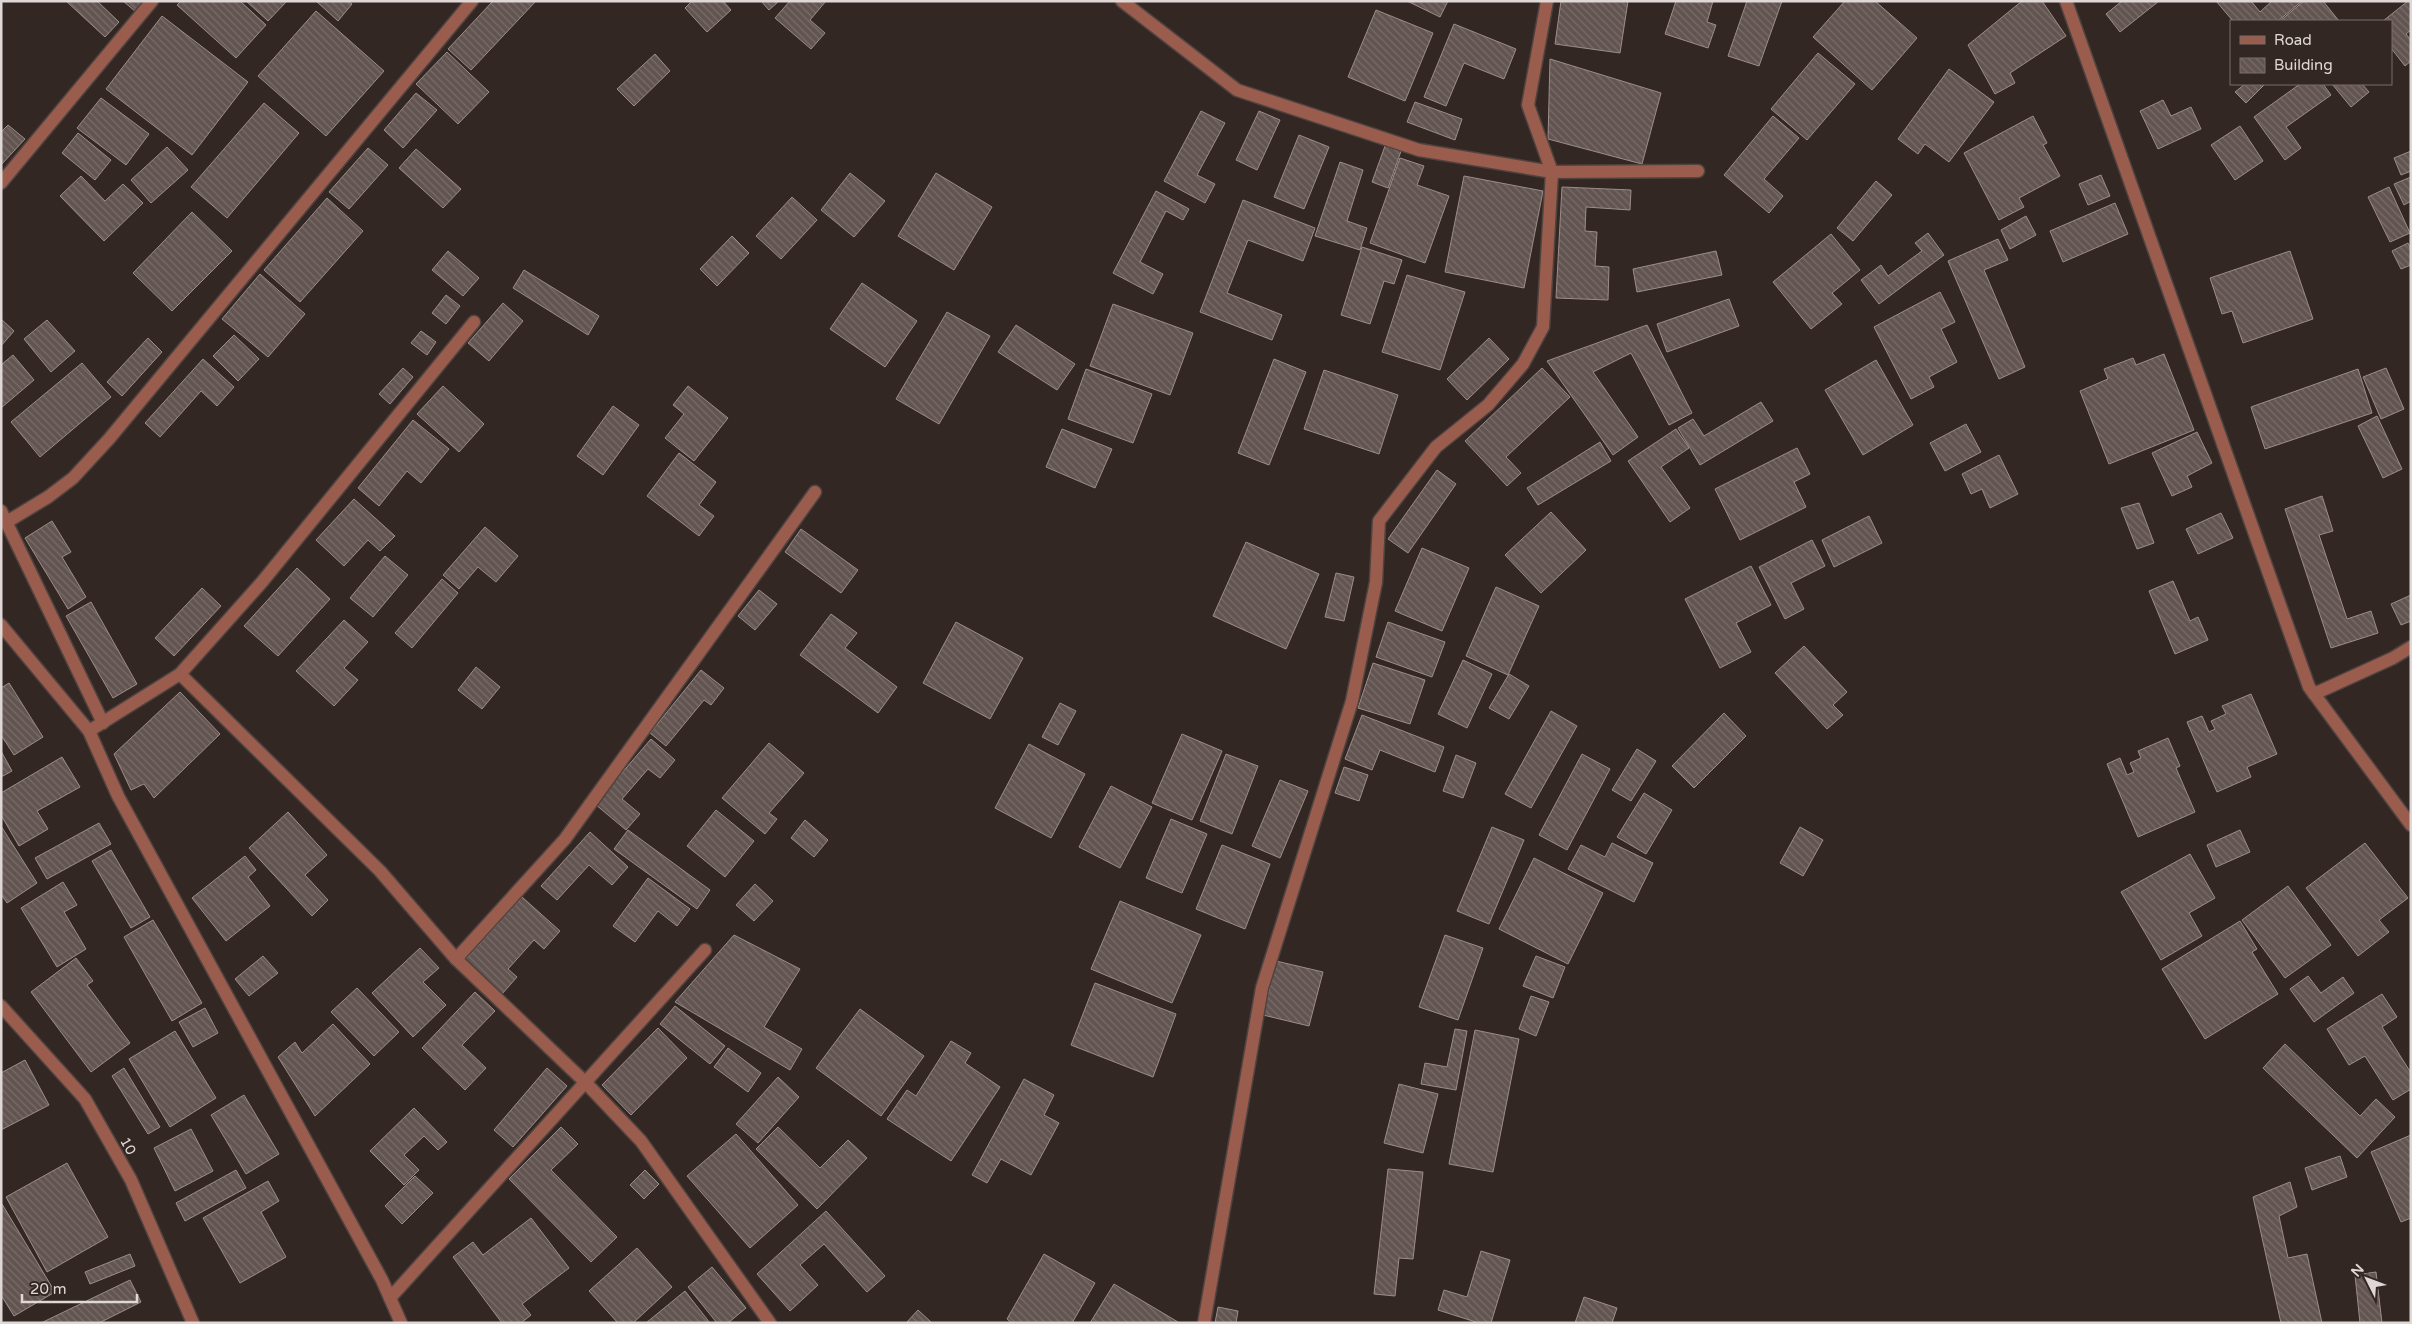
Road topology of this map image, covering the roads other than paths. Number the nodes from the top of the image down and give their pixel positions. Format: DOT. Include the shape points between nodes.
graph roads {
  1 [pos="152,1"];
  2 [pos="472,1"];
  3 [pos="1122,1"];
  4 [pos="1546,1"];
  5 [pos="2066,1"];
  6 [pos="1698,171"];
  7 [pos="1552,172"];
  8 [pos="1,183"];
  9 [pos="474,322"];
  10 [pos="815,492"];
  11 [pos="3,517"];
  12 [pos="1,626"];
  13 [pos="2411,647"];
  14 [pos="180,674"];
  15 [pos="2314,694"];
  16 [pos="103,722"];
  17 [pos="90,730"];
  18 [pos="2411,824"];
  19 [pos="705,950"];
  20 [pos="456,959"];
  21 [pos="1,1006"];
  22 [pos="585,1082"];
  23 [pos="390,1298"];
  24 [pos="193,1323"];
  25 [pos="401,1323"];
  26 [pos="770,1323"];
  27 [pos="1204,1323"];
  1 -- 8 [label="street"];
  2 -- 11 [label="street" via="109,440 73,478 48,497"];
  3 -- 7 [label="street" via="1237,90 1419,150"];
  4 -- 7 [label="street" via="1528,106"];
  5 -- 15 [label="street"];
  6 -- 7 [label="street"];
  7 -- 27 [label="street" via="1543,327 1523,364 1494,399 1436,447 1379,521 1376,582 1352,701 1262,988"];
  9 -- 14 [label="street" via="262,582"];
  10 -- 20 [label="street" via="565,839"];
  11 -- 16 [label="street"];
  12 -- 17 [label="street"];
  13 -- 15 [label="street"];
  14 -- 16 [label="street"];
  14 -- 20 [label="street" via="380,871"];
  15 -- 18 [label="street"];
  16 -- 17 [label="street"];
  17 -- 23 [label="street" via="118,796"];
  19 -- 22 [label="street"];
  20 -- 22 [label="street"];
  21 -- 24 [label="street, 10" via="85,1099 130,1180"];
  22 -- 23 [label="street"];
  22 -- 26 [label="street" via="641,1141"];
  23 -- 25 [label="street"];
}
